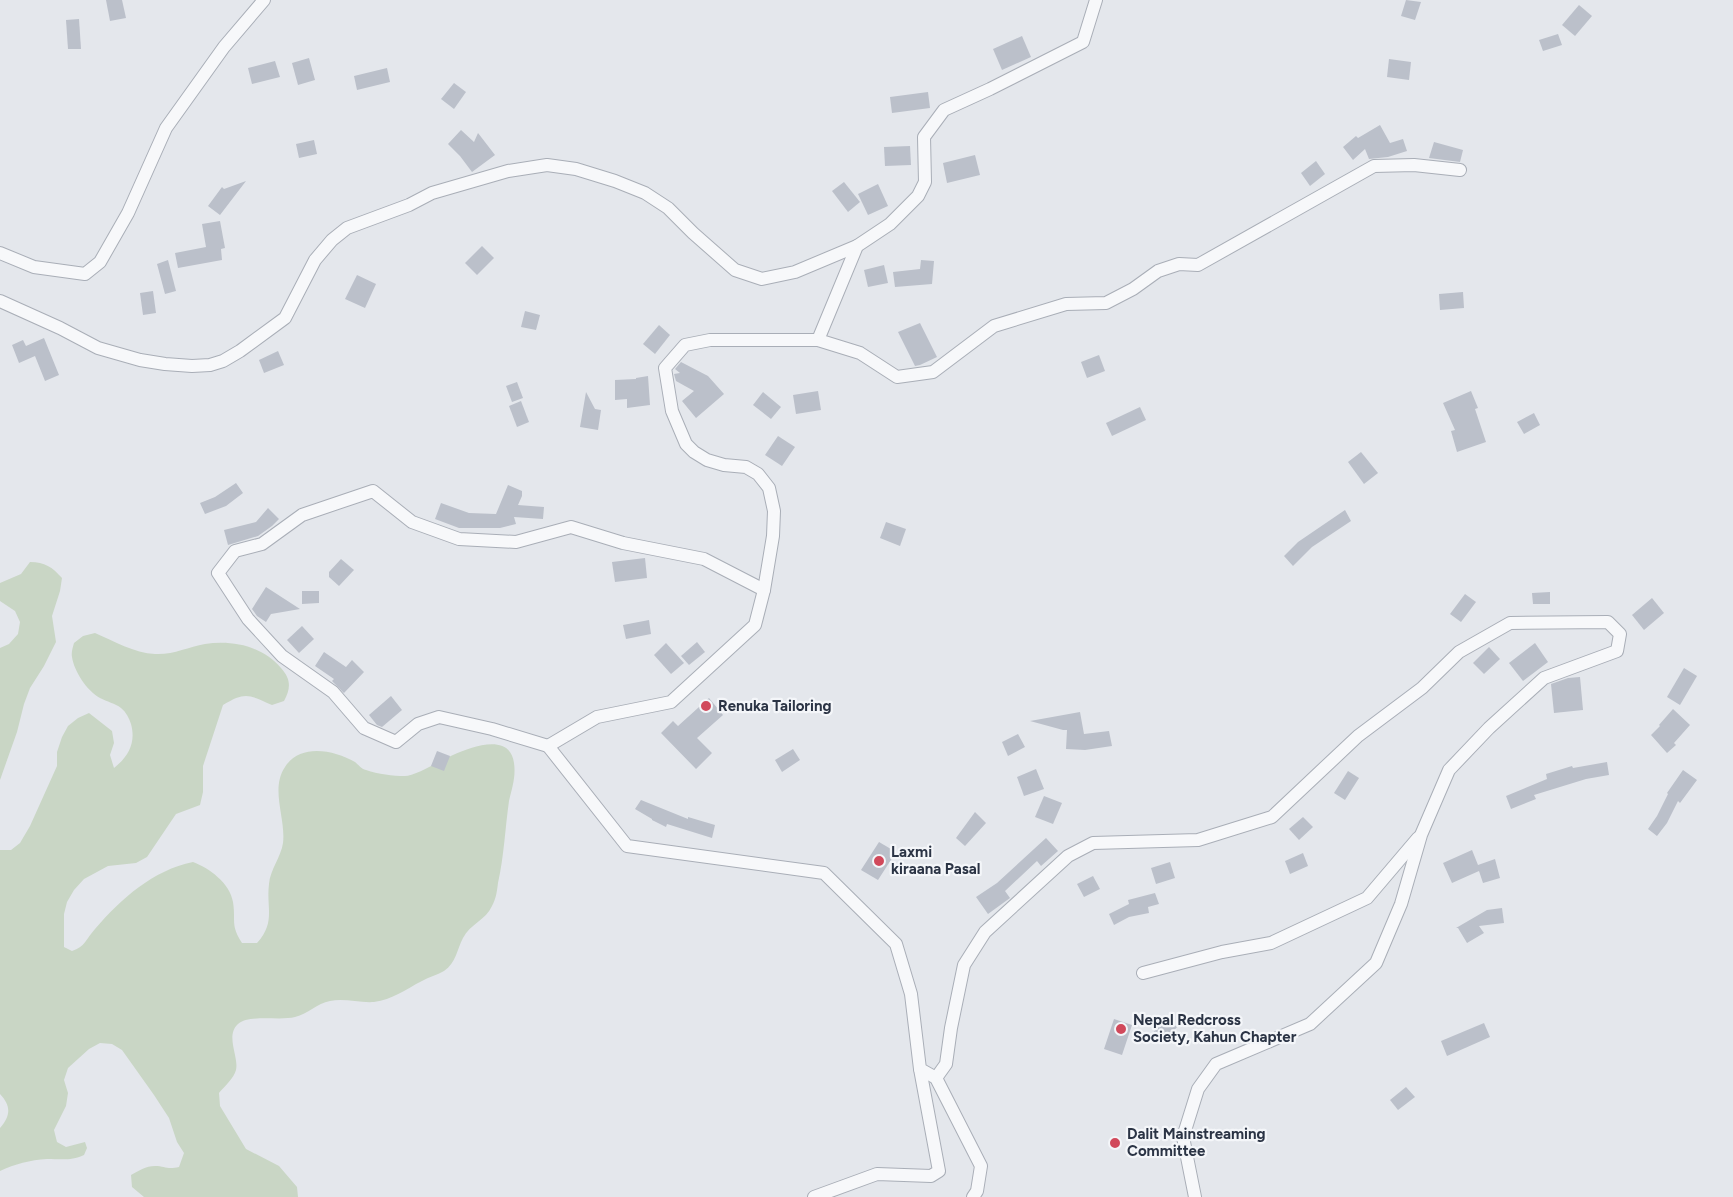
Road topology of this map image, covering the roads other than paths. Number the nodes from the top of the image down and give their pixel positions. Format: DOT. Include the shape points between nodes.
graph roads {
  1 [pos="264,0"];
  2 [pos="1096,0"];
  3 [pos="1460,170"];
  4 [pos="858,246"];
  5 [pos="0,253"];
  6 [pos="0,301"];
  7 [pos="818,340"];
  8 [pos="764,590"];
  9 [pos="548,746"];
  10 [pos="1420,835"];
  11 [pos="1143,973"];
  12 [pos="920,1069"];
  13 [pos="936,1078"];
  14 [pos="814,1197"];
  15 [pos="973,1197"];
  16 [pos="1195,1197"];
  1 -- 5 [label="street" via="224,47 166,128 128,213 99,262 85,274 34,267"];
  2 -- 4 [label="street" via="1083,42 944,110 924,136 925,182 918,196 890,224"];
  3 -- 7 [label="street" via="1374,166 1198,265 1179,264 1158,271 1106,303 1066,304 994,326 933,372 897,378 860,353"];
  4 -- 6 [label="street" via="795,272 762,279 735,270 668,208 645,193 576,169 547,165 508,171 432,193 347,228 315,260 285,318 240,351 210,365 165,364 98,348"];
  4 -- 7 [label="street"];
  7 -- 8 [label="street" via="710,340 685,345 665,368 672,411 686,444 707,460 746,467 769,488 774,511 773,536"];
  8 -- 9 [label="street" via="755,626 671,702 597,717"];
  8 -- 9 [label="street" via="704,559 623,543 571,527 516,542 459,539 412,522 373,491 302,515 262,544 235,551 218,573 248,619 282,656 333,692 364,728 396,742 418,724 440,717"];
  9 -- 12 [label="street" via="627,846 824,873 896,944 912,994"];
  10 -- 11 [label="street" via="1367,898 1270,943"];
  10 -- 13 [label="street" via="1449,770 1489,728 1544,678 1617,651 1620,634 1608,622 1510,622 1459,652 1422,688 1358,736 1272,817 1198,840 1093,843 1068,856 985,932 964,965 946,1064"];
  10 -- 16 [label="street" via="1401,904 1376,963 1310,1024 1216,1064 1198,1089 1183,1137"];
  12 -- 13 [label="street"];
  12 -- 14 [label="street" via="939,1171 932,1176 877,1174"];
  13 -- 15 [label="street" via="981,1166"];
}
